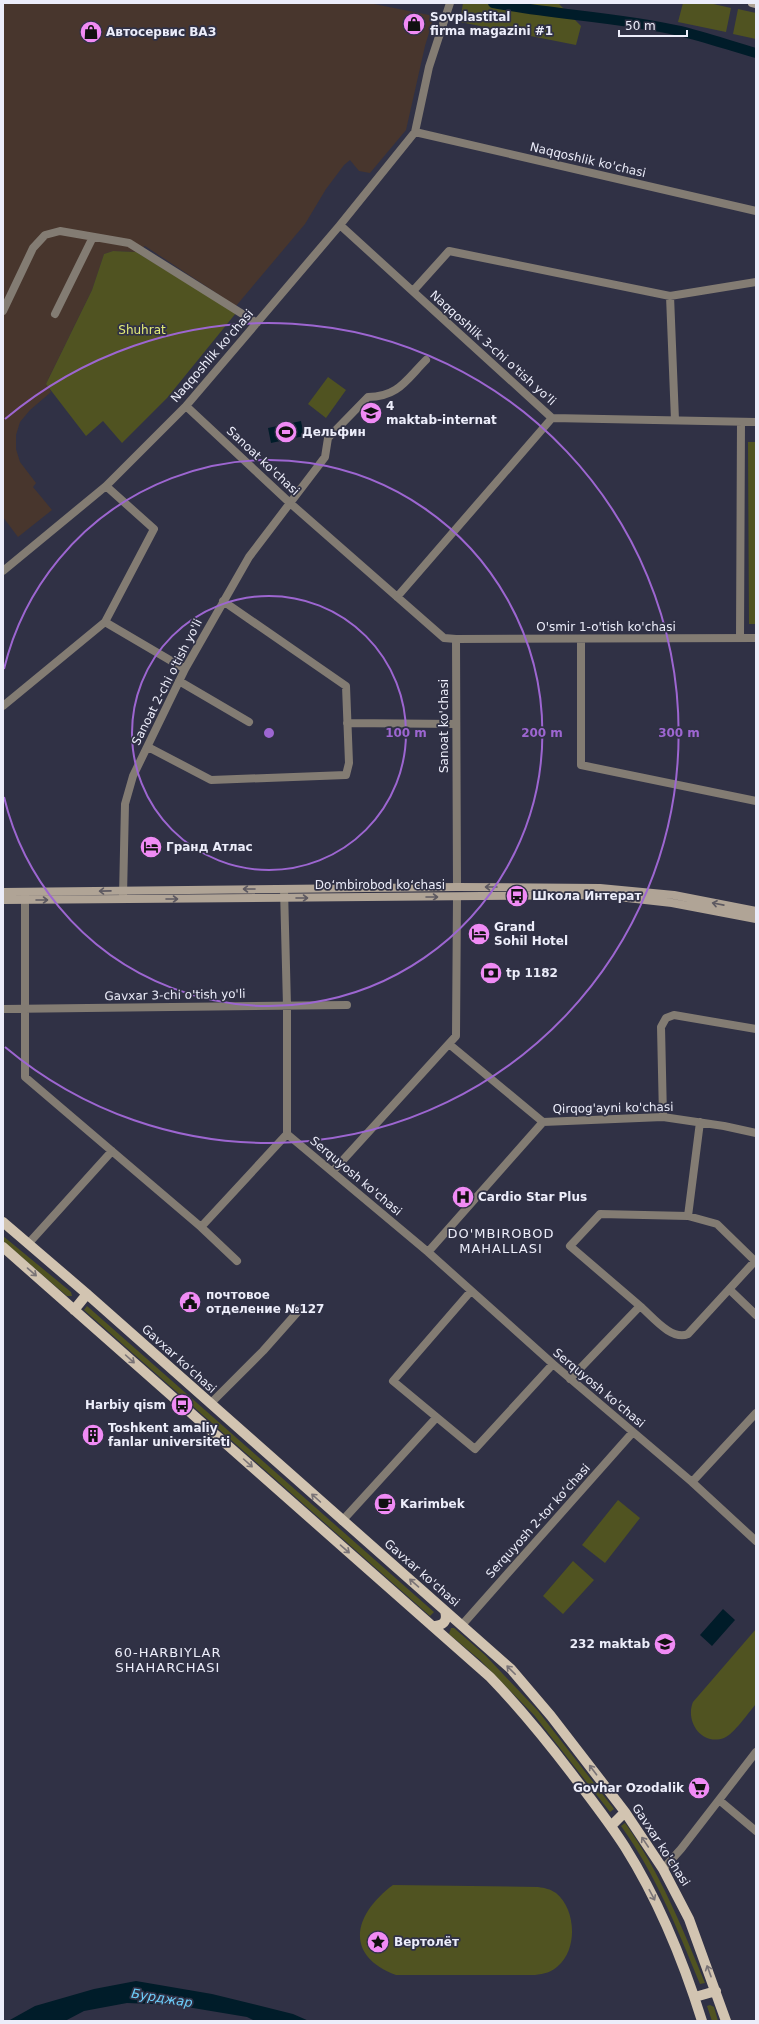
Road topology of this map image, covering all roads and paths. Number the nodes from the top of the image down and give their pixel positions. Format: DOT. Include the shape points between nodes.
graph roads {
  1 [pos="450,3"];
  2 [pos="752,3"];
  3 [pos="756,4"];
  4 [pos="415,132"];
  5 [pos="756,211"];
  6 [pos="340,225"];
  7 [pos="93,237"];
  8 [pos="756,282"];
  9 [pos="413,291"];
  10 [pos="670,296"];
  11 [pos="3,311"];
  12 [pos="55,314"];
  13 [pos="257,322"];
  14 [pos="426,360"];
  15 [pos="186,406"];
  16 [pos="552,418"];
  17 [pos="675,420"];
  18 [pos="741,422"];
  19 [pos="756,422"];
  20 [pos="106,486"];
  21 [pos="292,500"];
  22 [pos="3,571"];
  23 [pos="398,597"];
  24 [pos="223,601"];
  25 [pos="105,622"];
  26 [pos="740,638"];
  27 [pos="756,638"];
  28 [pos="456,639"];
  29 [pos="581,640"];
  30 [pos="185,669"];
  31 [pos="179,681"];
  32 [pos="3,706"];
  33 [pos="249,722"];
  34 [pos="348,723"];
  35 [pos="456,724"];
  36 [pos="148,747"];
  37 [pos="756,801"];
  38 [pos="457,887"];
  39 [pos="284,889"];
  40 [pos="122,890"];
  41 [pos="25,891"];
  42 [pos="3,892"];
  43 [pos="457,897"];
  44 [pos="285,898"];
  45 [pos="123,899"];
  46 [pos="3,900"];
  47 [pos="25,900"];
  48 [pos="756,911"];
  49 [pos="756,919"];
  50 [pos="347,1005"];
  51 [pos="287,1006"];
  52 [pos="3,1009"];
  53 [pos="25,1009"];
  54 [pos="756,1029"];
  55 [pos="449,1044"];
  56 [pos="663,1117"];
  57 [pos="543,1122"];
  58 [pos="700,1122"];
  59 [pos="756,1133"];
  60 [pos="287,1134"];
  61 [pos="112,1151"];
  62 [pos="333,1170"];
  63 [pos="688,1216"];
  64 [pos="3,1222"];
  65 [pos="201,1227"];
  66 [pos="28,1244"];
  67 [pos="3,1246"];
  68 [pos="428,1252"];
  69 [pos="237,1261"];
  70 [pos="730,1290"];
  71 [pos="471,1292"];
  72 [pos="87,1294"];
  73 [pos="640,1306"];
  74 [pos="302,1307"];
  75 [pos="74,1310"];
  76 [pos="756,1315"];
  77 [pos="553,1364"];
  78 [pos="570,1379"];
  79 [pos="210,1404"];
  80 [pos="756,1413"];
  81 [pos="436,1418"];
  82 [pos="633,1432"];
  83 [pos="692,1482"];
  84 [pos="342,1521"];
  85 [pos="756,1541"];
  86 [pos="445,1611"];
  87 [pos="462,1625"];
  88 [pos="432,1626"];
  89 [pos="756,1752"];
  90 [pos="719,1800"];
  91 [pos="625,1812"];
  92 [pos="611,1826"];
  93 [pos="756,1831"];
  94 [pos="663,1869"];
  95 [pos="716,1991"];
  96 [pos="694,1997"];
  97 [pos="702,2021"];
  98 [pos="726,2021"];
  1 -- 4 [label="street, Naqqoshlik ko'chasi" via="429,67"];
  2 -- 3 [label="main road"];
  4 -- 5 [label="street, Naqqoshlik ko'chasi"];
  4 -- 6 [label="street, Naqqoshlik ko'chasi"];
  6 -- 9 [label="street, Naqqoshlik 3-chi o'tish yo'li"];
  6 -- 13 [label="street, Naqqoshlik ko'chasi"];
  7 -- 11 [label="street" via="60,231 45,235 33,248"];
  7 -- 12 [label="street"];
  7 -- 13 [label="street" via="129,243"];
  8 -- 10 [label="street, Naqqoshlik 3-chi o'tish yo'li"];
  9 -- 10 [label="street, Naqqoshlik 3-chi o'tish yo'li" via="449,251"];
  9 -- 16 [label="street, Naqqoshlik 3-chi o'tish yo'li"];
  10 -- 17 [label="street"];
  13 -- 15 [label="street, Naqqoshlik ko'chasi"];
  14 -- 21 [label="street, Sanoat 2-chi o'tish yo'li" via="392,393 381,397 368,397 328,438 325,457"];
  15 -- 20 [label="street, Naqqoshlik ko'chasi"];
  15 -- 21 [label="street, Sanoat ko'chasi"];
  16 -- 17 [label="street, Naqqoshlik 3-chi o'tish yo'li"];
  16 -- 23 [label="street"];
  17 -- 18 [label="street, Naqqoshlik 3-chi o'tish yo'li"];
  18 -- 19 [label="street, Naqqoshlik 3-chi o'tish yo'li"];
  18 -- 26 [label="street"];
  20 -- 22 [label="street, Naqqoshlik ko'chasi"];
  20 -- 25 [label="street" via="154,529"];
  21 -- 23 [label="street, Sanoat ko'chasi"];
  21 -- 24 [label="street, Sanoat 2-chi o'tish yo'li" via="249,557"];
  23 -- 28 [label="street, Sanoat ko'chasi" via="444,638"];
  24 -- 30 [label="street, Sanoat 2-chi o'tish yo'li"];
  24 -- 34 [label="street" via="346,686"];
  25 -- 30 [label="street"];
  25 -- 32 [label="street"];
  26 -- 27 [label="street, O'smir 1-o'tish ko'chasi"];
  26 -- 29 [label="street, O'smir 1-o'tish ko'chasi"];
  28 -- 29 [label="street, O'smir 1-o'tish ko'chasi"];
  28 -- 35 [label="street, Sanoat ko'chasi"];
  29 -- 37 [label="street" via="581,765"];
  30 -- 31 [label="street, Sanoat 2-chi o'tish yo'li"];
  31 -- 33 [label="street"];
  31 -- 36 [label="street, Sanoat 2-chi o'tish yo'li"];
  34 -- 35 [label="street"];
  34 -- 36 [label="street" via="349,763 346,775 211,780"];
  35 -- 38 [label="street, Sanoat ko'chasi"];
  36 -- 40 [label="street, Sanoat 2-chi o'tish yo'li" via="131,781 126,798"];
  38 -- 39 [label="main road, Doʻmbirobod koʻchasi"];
  38 -- 43 [label="main road"];
  48 -- 38 [label="main road, Doʻmbirobod koʻchasi, one-way" via="674,895 624,890"];
  39 -- 40 [label="main road, Doʻmbirobod koʻchasi, one-way"];
  39 -- 44 [label="street"];
  40 -- 41 [label="main road, Doʻmbirobod koʻchasi, one-way"];
  40 -- 45 [label="street, Sanoat 2-chi o'tish yo'li"];
  41 -- 42 [label="main road, Doʻmbirobod koʻchasi"];
  41 -- 47 [label="street"];
  44 -- 43 [label="main road, Doʻmbirobod koʻchasi, one-way"];
  43 -- 49 [label="main road, Doʻmbirobod koʻchasi" via="625,897"];
  43 -- 55 [label="street" via="456,1036"];
  45 -- 44 [label="main road, Doʻmbirobod koʻchasi, one-way"];
  44 -- 51 [label="street"];
  47 -- 45 [label="main road, Doʻmbirobod koʻchasi, one-way"];
  46 -- 47 [label="main road, Doʻmbirobod koʻchasi"];
  47 -- 53 [label="street"];
  50 -- 51 [label="street, Gavxar 3-chi o'tish yo'li"];
  51 -- 53 [label="street, Gavxar 3-chi o'tish yo'li"];
  51 -- 60 [label="street"];
  52 -- 53 [label="street, Gavxar 3-chi o'tish yo'li"];
  53 -- 61 [label="street" via="25,1077"];
  54 -- 56 [label="street" via="674,1015 666,1018 661,1027"];
  55 -- 57 [label="street, Qirqog'ayni ko'chasi"];
  55 -- 62 [label="street"];
  56 -- 57 [label="street, Qirqog'ayni ko'chasi"];
  56 -- 58 [label="street, Qirqog'ayni ko'chasi"];
  57 -- 68 [label="street"];
  58 -- 59 [label="street, Qirqog'ayni ko'chasi"];
  58 -- 63 [label="street"];
  60 -- 62 [label="street, Serquyosh ko'chasi"];
  60 -- 65 [label="street"];
  61 -- 65 [label="street"];
  61 -- 66 [label="street"];
  62 -- 68 [label="street, Serquyosh ko'chasi"];
  63 -- 70 [label="street" via="717,1224 756,1261"];
  63 -- 73 [label="street" via="600,1214 570,1246"];
  64 -- 66 [label="main road, Gavxar ko'chasi"];
  65 -- 69 [label="street"];
  66 -- 72 [label="main road, Gavxar ko'chasi"];
  67 -- 75 [label="main road, one-way"];
  68 -- 71 [label="street, Serquyosh ko'chasi"];
  70 -- 73 [label="street" via="684,1336 673,1334"];
  70 -- 76 [label="street"];
  71 -- 77 [label="street, Serquyosh ko'chasi"];
  71 -- 81 [label="street" via="393,1381"];
  72 -- 75 [label="main road"];
  72 -- 79 [label="main road, Gavxar ko'chasi"];
  73 -- 78 [label="street"];
  74 -- 79 [label="street"];
  75 -- 88 [label="main road, one-way"];
  77 -- 78 [label="street, Serquyosh ko'chasi"];
  77 -- 81 [label="street" via="475,1449"];
  78 -- 82 [label="street, Serquyosh ko'chasi"];
  84 -- 79 [label="main road, Gavxar ko'chasi, one-way"];
  80 -- 83 [label="street"];
  81 -- 84 [label="street"];
  82 -- 83 [label="street, Serquyosh ko'chasi"];
  82 -- 87 [label="street, Serquyosh 2-tor koʻchasi"];
  83 -- 85 [label="street, Serquyosh ko'chasi"];
  86 -- 84 [label="main road, Gavxar ko'chasi, one-way"];
  86 -- 87 [label="main road, Gavxar ko'chasi"];
  86 -- 88 [label="main road" via="444,1623"];
  91 -- 87 [label="main road, Gavxar ko'chasi, one-way" via="532,1692 511,1669"];
  88 -- 92 [label="main road" via="490,1677 523,1711"];
  89 -- 90 [label="street"];
  90 -- 93 [label="street"];
  90 -- 94 [label="street"];
  91 -- 92 [label="main road"];
  94 -- 91 [label="main road, Gavxar ko'chasi, one-way"];
  92 -- 96 [label="main road, one-way" via="654,1898"];
  95 -- 94 [label="main road, Gavxar ko'chasi, one-way" via="689,1919"];
  95 -- 96 [label="main road"];
  95 -- 98 [label="main road, Gavxar ko'chasi"];
  96 -- 97 [label="main road"];
}
